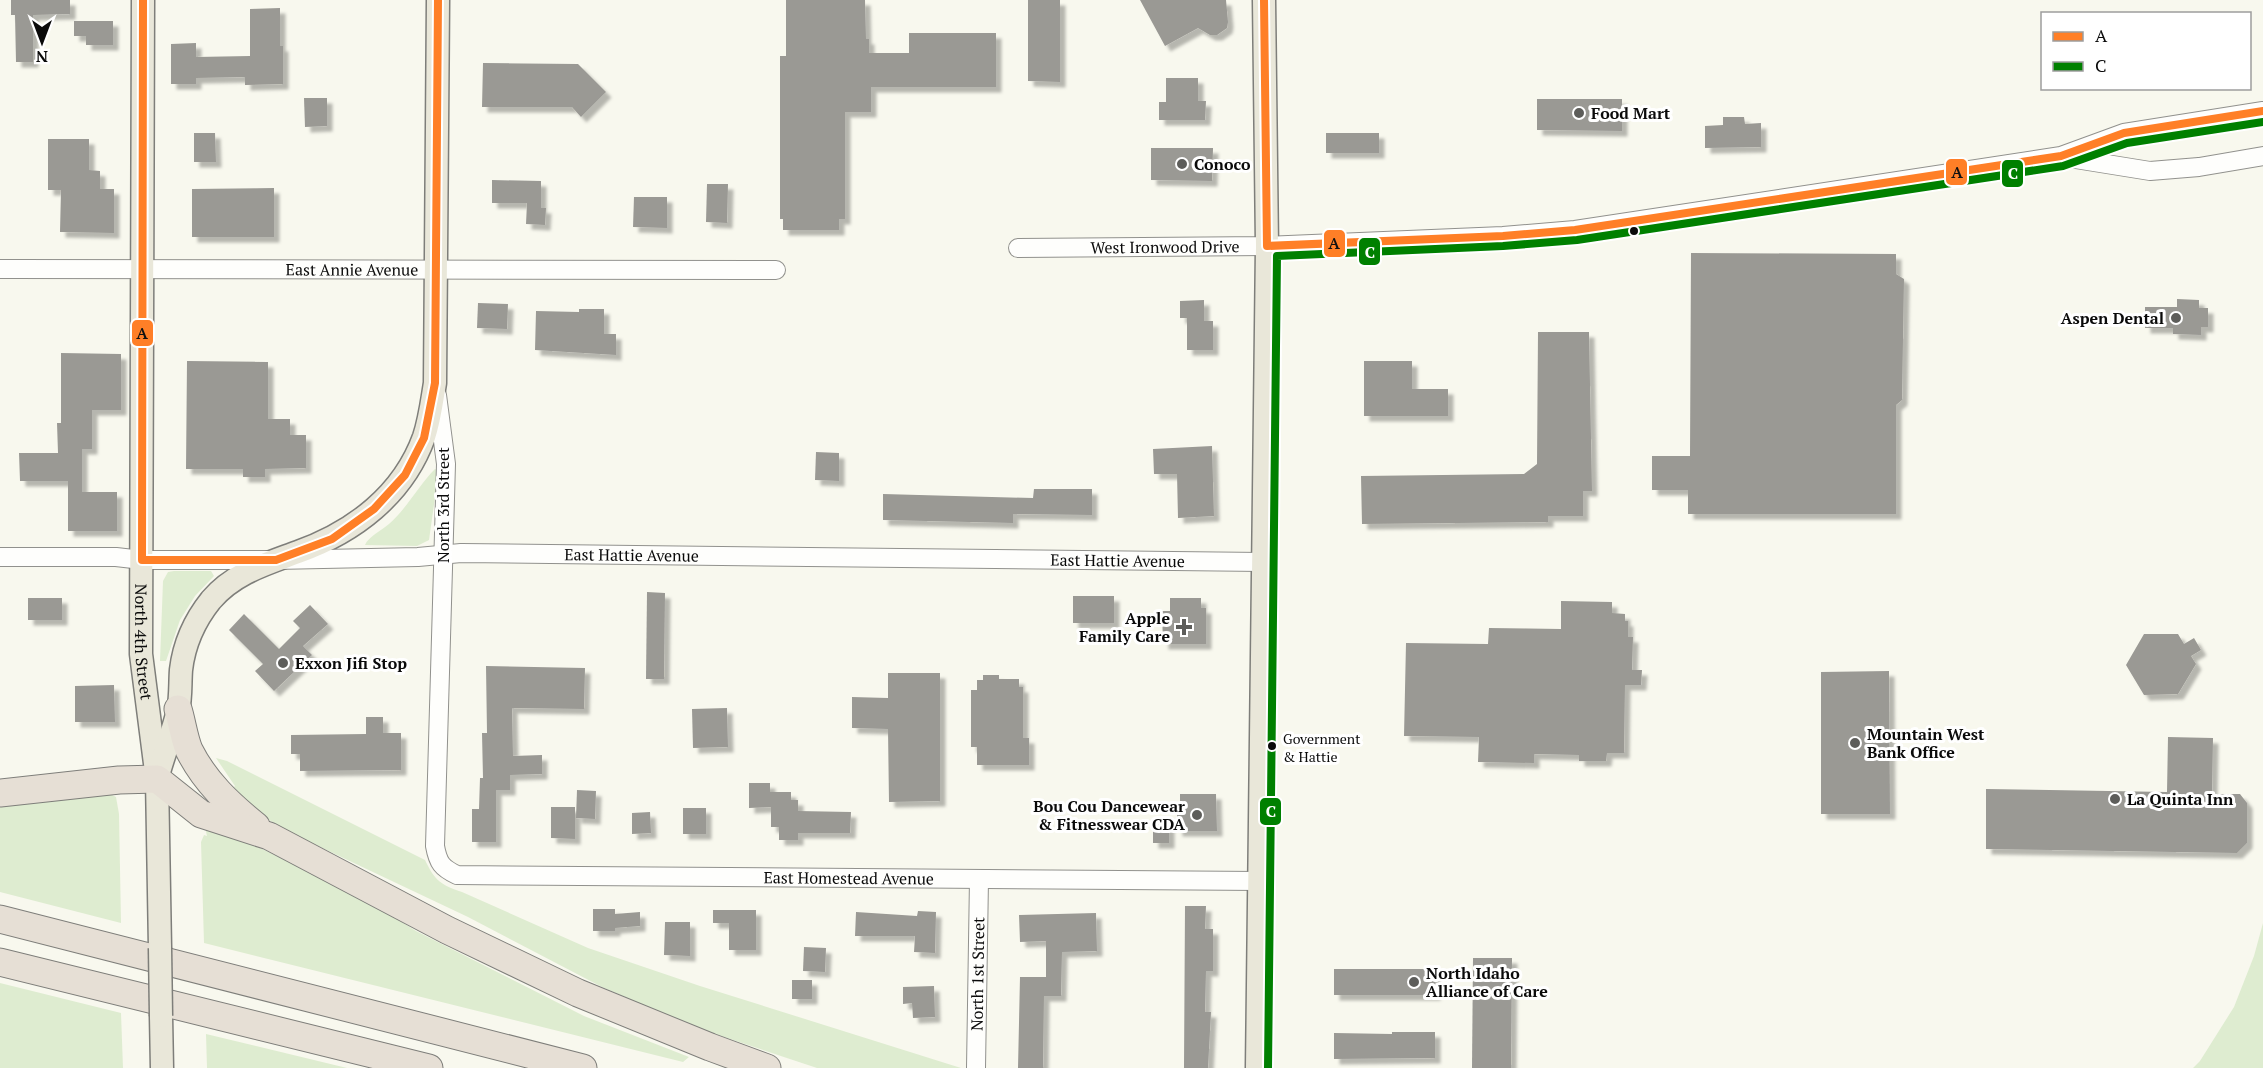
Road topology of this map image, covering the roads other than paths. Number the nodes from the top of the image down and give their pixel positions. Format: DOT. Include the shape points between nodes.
graph roads {
  1 [pos="143,0"];
  2 [pos="438,0"];
  3 [pos="1264,0"];
  4 [pos="2263,111"];
  5 [pos="2061,156"];
  6 [pos="2263,156"];
  7 [pos="1267,246"];
  8 [pos="1018,248"];
  9 [pos="0,269"];
  10 [pos="142,269"];
  11 [pos="438,269"];
  12 [pos="776,270"];
  13 [pos="435,383"];
  14 [pos="444,555"];
  15 [pos="0,557"];
  16 [pos="142,560"];
  17 [pos="276,560"];
  18 [pos="1263,562"];
  19 [pos="178,710"];
  20 [pos="157,779"];
  21 [pos="0,793"];
  22 [pos="269,836"];
  23 [pos="440,865"];
  24 [pos="979,879"];
  25 [pos="1260,881"];
  26 [pos="0,919"];
  27 [pos="0,962"];
  28 [pos="162,1064"];
  29 [pos="429,1068"];
  30 [pos="583,1068"];
  31 [pos="767,1068"];
  32 [pos="976,1068"];
  33 [pos="1257,1068"];
  1 -- 10 [label="main road, North 4th Street"];
  2 -- 11 [label="main road, North 3rd Street"];
  3 -- 7 [label="main road"];
  4 -- 5 [label="street, West Ironwood Drive" via="2124,133"];
  5 -- 6 [label="street, West Ironwood Drive" via="2150,171"];
  5 -- 7 [label="street, West Ironwood Drive" via="1575,230"];
  7 -- 8 [label="street, West Ironwood Drive"];
  7 -- 18 [label="main road"];
  9 -- 10 [label="street, East Annie Avenue"];
  10 -- 11 [label="street, East Annie Avenue"];
  10 -- 16 [label="main road, North 4th Street"];
  11 -- 12 [label="street, East Annie Avenue"];
  11 -- 13 [label="main road, North 3rd Street"];
  13 -- 14 [label="street, North 3rd Street" via="446,464"];
  13 -- 17 [label="main road, North 4th Street" via="424,438 396,487 351,527 325,542"];
  14 -- 17 [label="street, East Hattie Avenue"];
  14 -- 18 [label="street, East Hattie Avenue"];
  14 -- 23 [label="street, North 3rd Street" via="435,846"];
  15 -- 16 [label="street, East Hattie Avenue"];
  16 -- 17 [label="street, East Hattie Avenue"];
  16 -- 20 [label="main road, North 4th Street" via="141,654"];
  17 -- 19 [label="main road, North 4th Street" via="227,584 200,615 188,638"];
  18 -- 25 [label="main road"];
  19 -- 20 [label="main road, North 4th Street"];
  19 -- 22 [label="highway" via="189,748 213,787"];
  20 -- 21 [label="highway"];
  20 -- 22 [label="highway" via="201,814"];
  20 -- 28 [label="main road, North 4th Street, bridge"];
  22 -- 31 [label="highway" via="447,930 578,993"];
  23 -- 24 [label="street, East Homestead Avenue" via="457,875"];
  24 -- 25 [label="street, East Homestead Avenue"];
  24 -- 32 [label="street, North 1st Street"];
  25 -- 33 [label="main road"];
  26 -- 30 [label="highway"];
  27 -- 29 [label="highway"];
}
